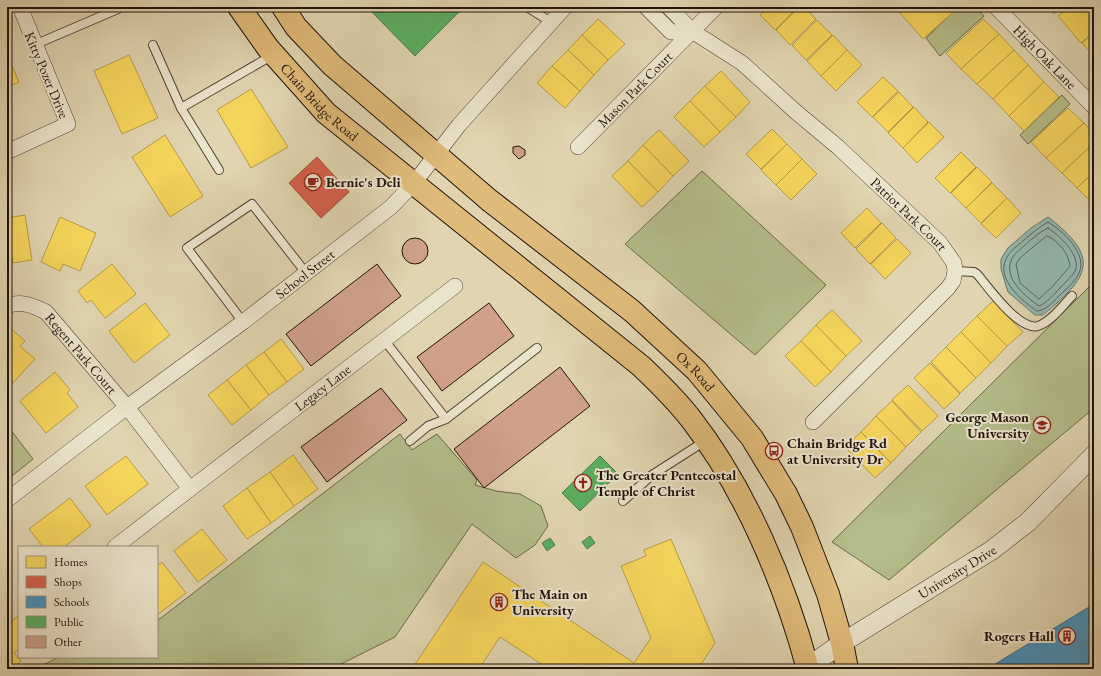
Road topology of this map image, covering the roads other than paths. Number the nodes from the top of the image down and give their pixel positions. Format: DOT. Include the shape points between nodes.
graph roads {
  1 [pos="20,7"];
  2 [pos="239,7"];
  3 [pos="283,7"];
  4 [pos="527,7"];
  5 [pos="565,7"];
  6 [pos="646,7"];
  7 [pos="669,7"];
  8 [pos="716,7"];
  9 [pos="996,7"];
  10 [pos="118,9"];
  11 [pos="551,22"];
  12 [pos="692,31"];
  13 [pos="34,45"];
  14 [pos="154,45"];
  15 [pos="273,54"];
  16 [pos="1094,107"];
  17 [pos="181,108"];
  18 [pos="578,147"];
  19 [pos="7,152"];
  20 [pos="436,155"];
  21 [pos="219,170"];
  22 [pos="414,183"];
  23 [pos="955,271"];
  24 [pos="306,273"];
  25 [pos="455,286"];
  26 [pos="1072,296"];
  27 [pos="7,306"];
  28 [pos="243,322"];
  29 [pos="385,341"];
  30 [pos="536,348"];
  31 [pos="127,407"];
  32 [pos="446,419"];
  33 [pos="813,422"];
  34 [pos="705,440"];
  35 [pos="410,441"];
  36 [pos="1094,455"];
  37 [pos="1094,468"];
  38 [pos="1072,478"];
  39 [pos="190,489"];
  40 [pos="7,500"];
  41 [pos="623,501"];
  42 [pos="116,546"];
  43 [pos="842,643"];
  44 [pos="807,668"];
  45 [pos="847,669"];
  1 -- 13 [label="street, Kitty Pozer Drive"];
  2 -- 15 [label="main road, Chain Bridge Road"];
  3 -- 20 [label="main road" via="296,27 332,65"];
  4 -- 11 [label="lane"];
  5 -- 11 [label="street, School Street"];
  6 -- 12 [label="street" via="671,32"];
  7 -- 12 [label="street, Patriot Park Court"];
  8 -- 12 [label="street, Mason Park Court"];
  9 -- 16 [label="street, High Oak Lane"];
  10 -- 13 [label="lane"];
  11 -- 20 [label="street, School Street"];
  12 -- 18 [label="street, Mason Park Court"];
  12 -- 23 [label="street, Patriot Park Court" via="742,63 838,147 940,243 954,262"];
  13 -- 19 [label="street, Kitty Pozer Drive" via="68,124"];
  14 -- 17 [label="lane"];
  15 -- 17 [label="lane"];
  15 -- 22 [label="main road, Chain Bridge Road" via="326,113"];
  17 -- 21 [label="lane"];
  20 -- 22 [label="street, School Street"];
  20 -- 43 [label="main road, Ox Road" via="489,200 632,311 697,371 752,438 786,494 828,594"];
  22 -- 24 [label="street, School Street" via="384,212"];
  22 -- 34 [label="main road" via="641,366 687,414"];
  23 -- 26 [label="lane" via="977,274 1018,320 1028,326 1038,326 1050,318"];
  23 -- 33 [label="street" via="948,288"];
  24 -- 28 [label="street, School Street"];
  24 -- 28 [label="lane" via="252,204 187,248"];
  25 -- 29 [label="street, Legacy Lane"];
  27 -- 31 [label="street, Regent Park Court" via="30,304 46,312"];
  28 -- 31 [label="street, School Street"];
  29 -- 32 [label="lane"];
  29 -- 39 [label="street, Legacy Lane"];
  30 -- 32 [label="lane"];
  31 -- 39 [label="street"];
  31 -- 40 [label="street, School Street"];
  32 -- 35 [label="lane" via="428,426"];
  34 -- 41 [label="lane" via="652,475"];
  34 -- 44 [label="main road" via="721,463 761,535"];
  36 -- 38 [label="street, University Drive"];
  37 -- 38 [label="street"];
  38 -- 43 [label="street, University Drive" via="1028,522 992,550"];
  39 -- 42 [label="street, Legacy Lane"];
  43 -- 44 [label="street, University Drive"];
  43 -- 45 [label="main road, Ox Road"];
}
